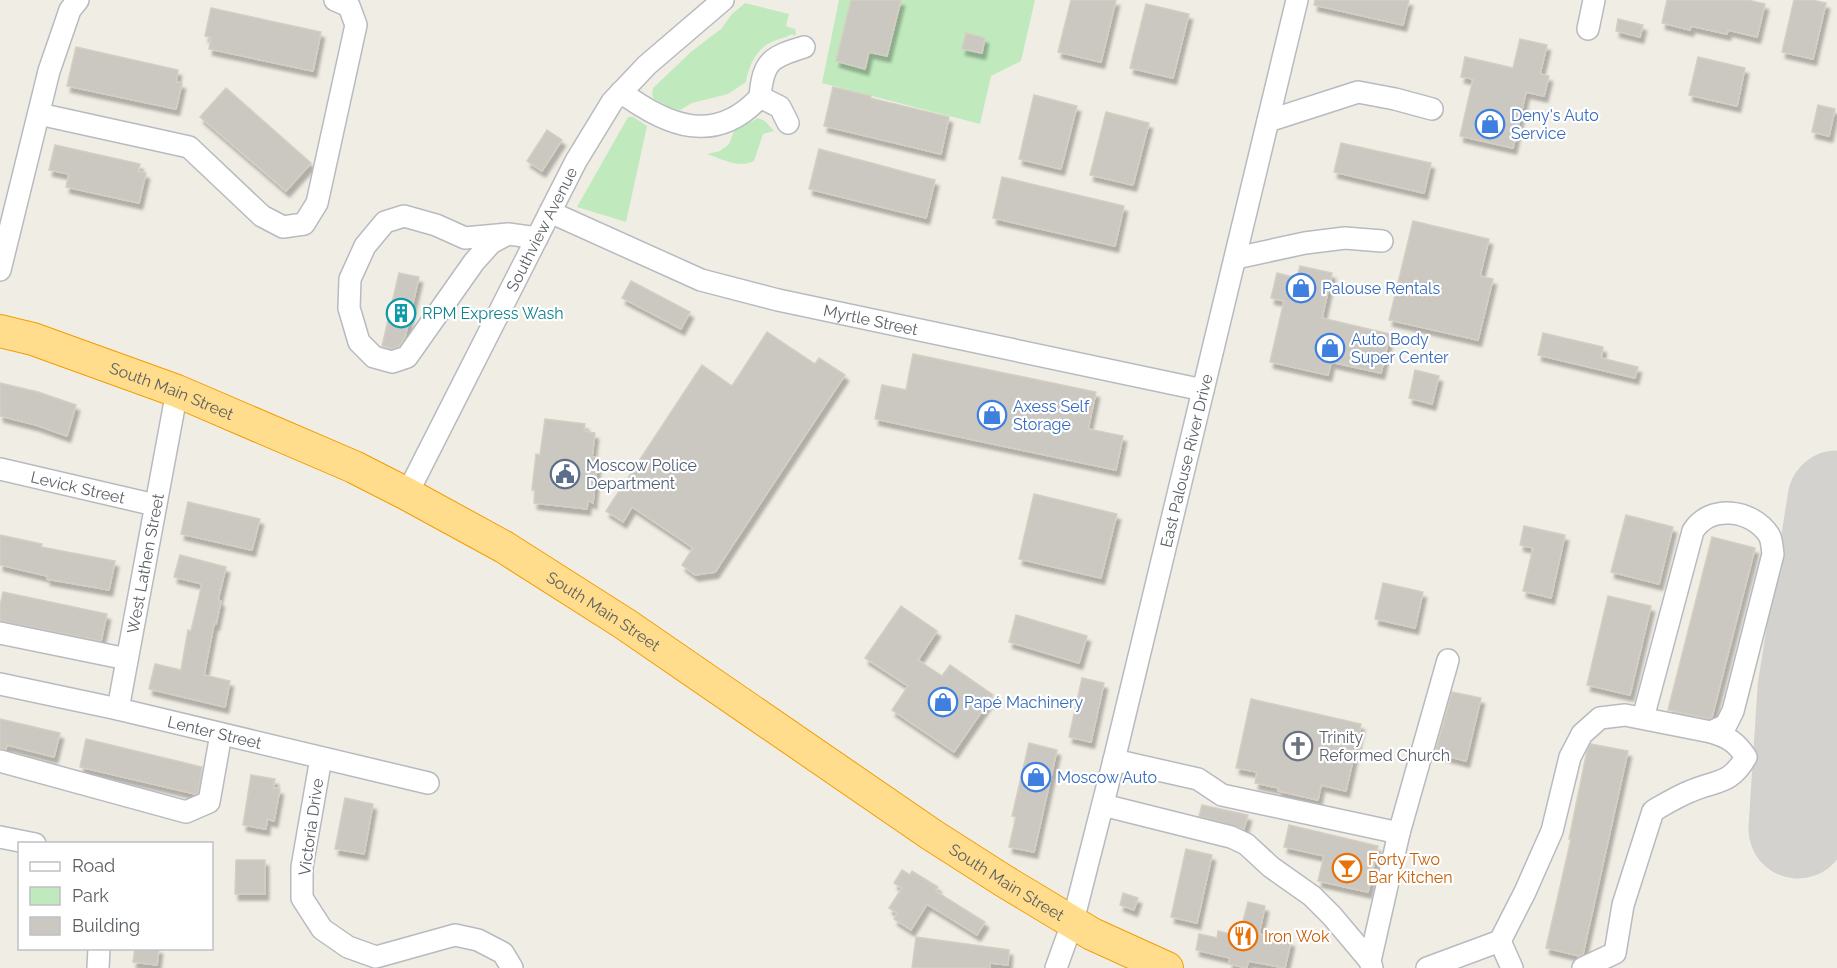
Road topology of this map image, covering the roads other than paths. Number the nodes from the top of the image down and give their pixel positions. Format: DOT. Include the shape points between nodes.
graph roads {
  1 [pos="78,0"];
  2 [pos="335,0"];
  3 [pos="723,0"];
  4 [pos="1297,0"];
  5 [pos="1594,0"];
  6 [pos="1588,29"];
  7 [pos="804,47"];
  8 [pos="621,92"];
  9 [pos="760,97"];
  10 [pos="1432,109"];
  11 [pos="39,114"];
  12 [pos="1268,121"];
  13 [pos="788,123"];
  14 [pos="550,212"];
  15 [pos="508,234"];
  16 [pos="537,238"];
  17 [pos="1382,241"];
  18 [pos="1236,258"];
  19 [pos="0,270"];
  20 [pos="0,331"];
  21 [pos="1203,390"];
  22 [pos="174,404"];
  23 [pos="0,469"];
  24 [pos="407,494"];
  25 [pos="155,505"];
  26 [pos="0,633"];
  27 [pos="128,660"];
  28 [pos="1448,660"];
  29 [pos="0,684"];
  30 [pos="118,709"];
  31 [pos="1643,718"];
  32 [pos="1711,732"];
  33 [pos="221,734"];
  34 [pos="321,758"];
  35 [pos="1114,760"];
  36 [pos="0,761"];
  37 [pos="428,783"];
  38 [pos="1103,805"];
  39 [pos="1399,833"];
  40 [pos="0,837"];
  41 [pos="28,842"];
  42 [pos="1073,921"];
  43 [pos="1500,941"];
  44 [pos="99,950"];
  45 [pos="375,963"];
  46 [pos="1371,964"];
  47 [pos="98,968"];
  48 [pos="512,968"];
  49 [pos="1056,968"];
  50 [pos="1167,968"];
  51 [pos="1427,968"];
  52 [pos="1512,968"];
  53 [pos="1583,968"];
  1 -- 11 [label="street" via="70,10 49,70"];
  2 -- 11 [label="street" via="349,6 356,25 318,203 304,224 283,228 262,216 189,147"];
  3 -- 8 [label="street, Southview Avenue"];
  4 -- 12 [label="street, East Palouse River Drive"];
  5 -- 6 [label="street"];
  7 -- 9 [label="street" via="772,59 762,75"];
  8 -- 9 [label="street" via="641,107 686,126 726,121"];
  8 -- 14 [label="street, Southview Avenue" via="576,161"];
  9 -- 13 [label="street" via="780,107"];
  10 -- 12 [label="street" via="1358,92"];
  11 -- 19 [label="street"];
  12 -- 18 [label="street, East Palouse River Drive"];
  14 -- 16 [label="street, Southview Avenue"];
  14 -- 21 [label="street, Myrtle Street" via="701,280 778,300"];
  15 -- 15 [label="street" via="465,238 404,216 385,222 364,246 350,279 349,308 359,342 374,357 393,362 407,357 474,262 490,243"];
  15 -- 16 [label="street"];
  16 -- 24 [label="street, Southview Avenue"];
  17 -- 18 [label="street" via="1345,238"];
  18 -- 21 [label="street, East Palouse River Drive"];
  20 -- 22 [label="highway, South Main Street" via="33,339"];
  21 -- 35 [label="street, East Palouse River Drive"];
  22 -- 24 [label="highway, South Main Street" via="354,466"];
  22 -- 25 [label="street, West Lathen Street"];
  23 -- 25 [label="street, Levick Street"];
  24 -- 42 [label="highway, South Main Street" via="504,547 625,624 932,835"];
  25 -- 27 [label="street, West Lathen Street"];
  26 -- 27 [label="street"];
  27 -- 30 [label="street, West Lathen Street"];
  28 -- 39 [label="street"];
  29 -- 30 [label="street, Lenter Street"];
  30 -- 33 [label="street, Lenter Street"];
  31 -- 32 [label="street"];
  31 -- 32 [label="street" via="1694,531 1713,514 1742,515 1757,522 1770,537 1773,554 1733,711 1726,725"];
  31 -- 43 [label="street" via="1600,718 1582,734 1570,757 1552,831"];
  32 -- 53 [label="street" via="1729,738 1746,757 1738,771 1718,783 1692,790 1653,811 1623,905 1615,953"];
  33 -- 34 [label="street, Lenter Street"];
  33 -- 36 [label="street" via="209,802 186,812"];
  34 -- 37 [label="street, Lenter Street"];
  34 -- 45 [label="street, Victoria Drive" via="302,867 302,898 322,929"];
  35 -- 38 [label="street, East Palouse River Drive"];
  35 -- 39 [label="street" via="1198,779 1222,795"];
  38 -- 42 [label="street, East Palouse River Drive"];
  38 -- 46 [label="street" via="1246,844 1332,916"];
  39 -- 46 [label="street"];
  40 -- 41 [label="street"];
  42 -- 49 [label="street, East Palouse River Drive"];
  42 -- 50 [label="highway, South Main Street"];
  43 -- 51 [label="street"];
  43 -- 52 [label="street"];
  44 -- 47 [label="street"];
  45 -- 48 [label="street, Victoria Drive" via="455,935 478,940 503,953"];
}
